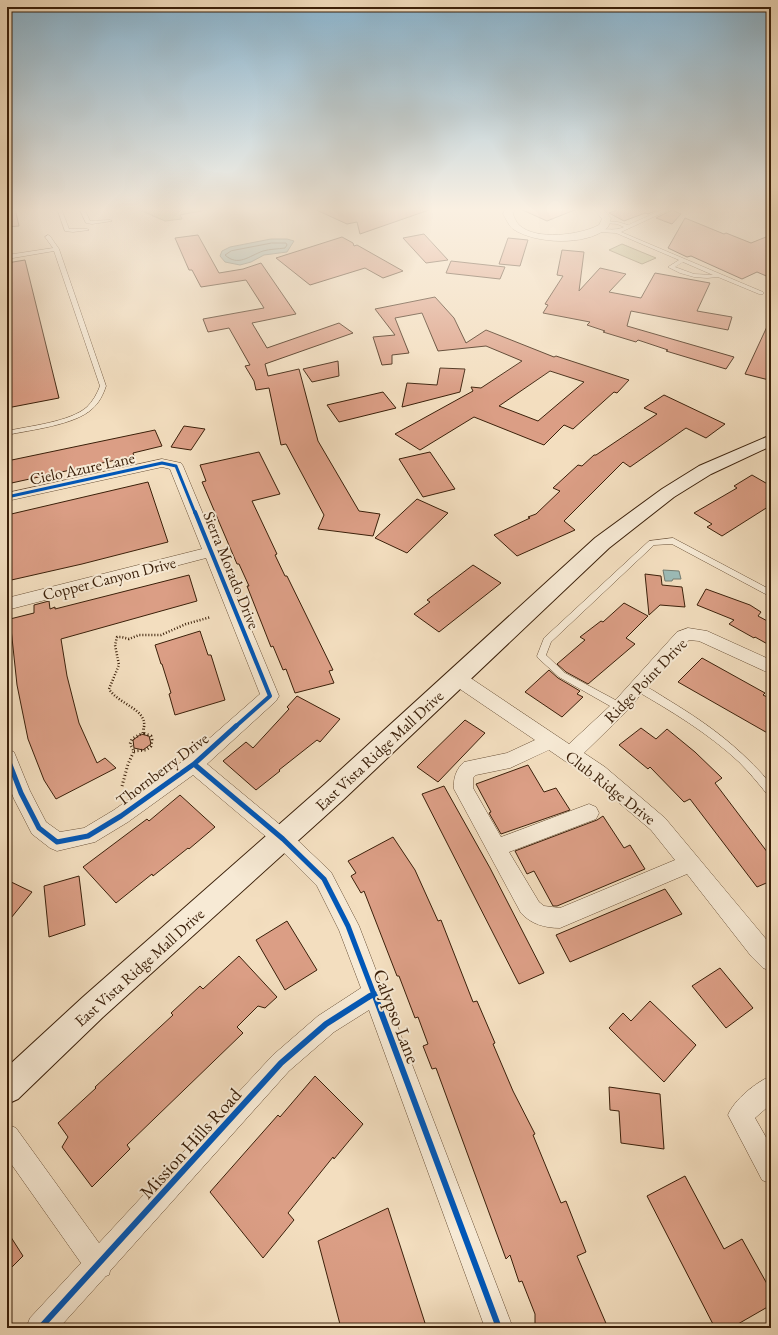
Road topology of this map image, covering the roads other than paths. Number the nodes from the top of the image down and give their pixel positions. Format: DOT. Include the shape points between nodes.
graph roads {
  1 [pos="63,270"];
  2 [pos="677,270"];
  3 [pos="708,270"];
  4 [pos="719,275"];
  5 [pos="760,293"];
  6 [pos="7,432"];
  7 [pos="771,440"];
  8 [pos="162,463"];
  9 [pos="7,497"];
  10 [pos="211,552"];
  11 [pos="771,594"];
  12 [pos="7,604"];
  13 [pos="771,667"];
  14 [pos="457,678"];
  15 [pos="638,687"];
  16 [pos="270,696"];
  17 [pos="620,707"];
  18 [pos="550,741"];
  19 [pos="571,754"];
  20 [pos="7,756"];
  21 [pos="194,764"];
  22 [pos="771,791"];
  23 [pos="589,813"];
  24 [pos="283,839"];
  25 [pos="496,848"];
  26 [pos="690,863"];
  27 [pos="771,960"];
  28 [pos="374,993"];
  29 [pos="7,1088"];
  30 [pos="771,1088"];
  31 [pos="7,1137"];
  32 [pos="771,1171"];
  33 [pos="99,1265"];
  34 [pos="40,1328"];
  35 [pos="499,1328"];
  1 -- 6 [label="lane" via="103,386 100,396 94,404 76,417"];
  2 -- 4 [label="lane" via="711,277"];
  3 -- 4 [label="lane"];
  4 -- 5 [label="lane"];
  7 -- 14 [label="main road, East Vista Ridge Mall Drive" via="705,470 637,516 602,543"];
  8 -- 9 [label="street, Cielo Azure Lane"];
  8 -- 10 [label="street, Sierra Morado Drive" via="176,466"];
  10 -- 12 [label="street, Copper Canyon Drive"];
  10 -- 16 [label="street, Sierra Morado Drive"];
  11 -- 17 [label="lane" via="673,541 652,543 547,640 541,656 562,675"];
  13 -- 15 [label="street, Ridge Point Drive" via="702,635 688,634 683,636"];
  14 -- 18 [label="street, Club Ridge Drive"];
  14 -- 24 [label="main road, East Vista Ridge Mall Drive"];
  15 -- 17 [label="street, Ridge Point Drive"];
  15 -- 22 [label="lane" via="704,727 739,755"];
  16 -- 21 [label="street, Thornberry Drive"];
  17 -- 19 [label="street, Ridge Point Drive"];
  18 -- 19 [label="street, Club Ridge Drive"];
  18 -- 25 [label="street" via="510,760 471,768 465,774 464,789"];
  19 -- 26 [label="street, Club Ridge Drive" via="598,773 658,824"];
  20 -- 21 [label="street, Thornberry Drive" via="21,793 39,828 57,842 88,836"];
  21 -- 24 [label="street, Calypso Lane"];
  23 -- 25 [label="street"];
  24 -- 28 [label="street, Calypso Lane" via="324,879 348,926"];
  24 -- 29 [label="main road, East Vista Ridge Mall Drive" via="93,1007"];
  25 -- 26 [label="street" via="528,906 532,911 551,918 560,918"];
  26 -- 27 [label="street, Club Ridge Drive"];
  28 -- 33 [label="street, Mission Hills Road" via="326,1024 281,1063"];
  28 -- 35 [label="street, Calypso Lane"];
  30 -- 32 [label="street" via="740,1115"];
  31 -- 33 [label="street"];
  33 -- 34 [label="street, Mission Hills Road"];
}
